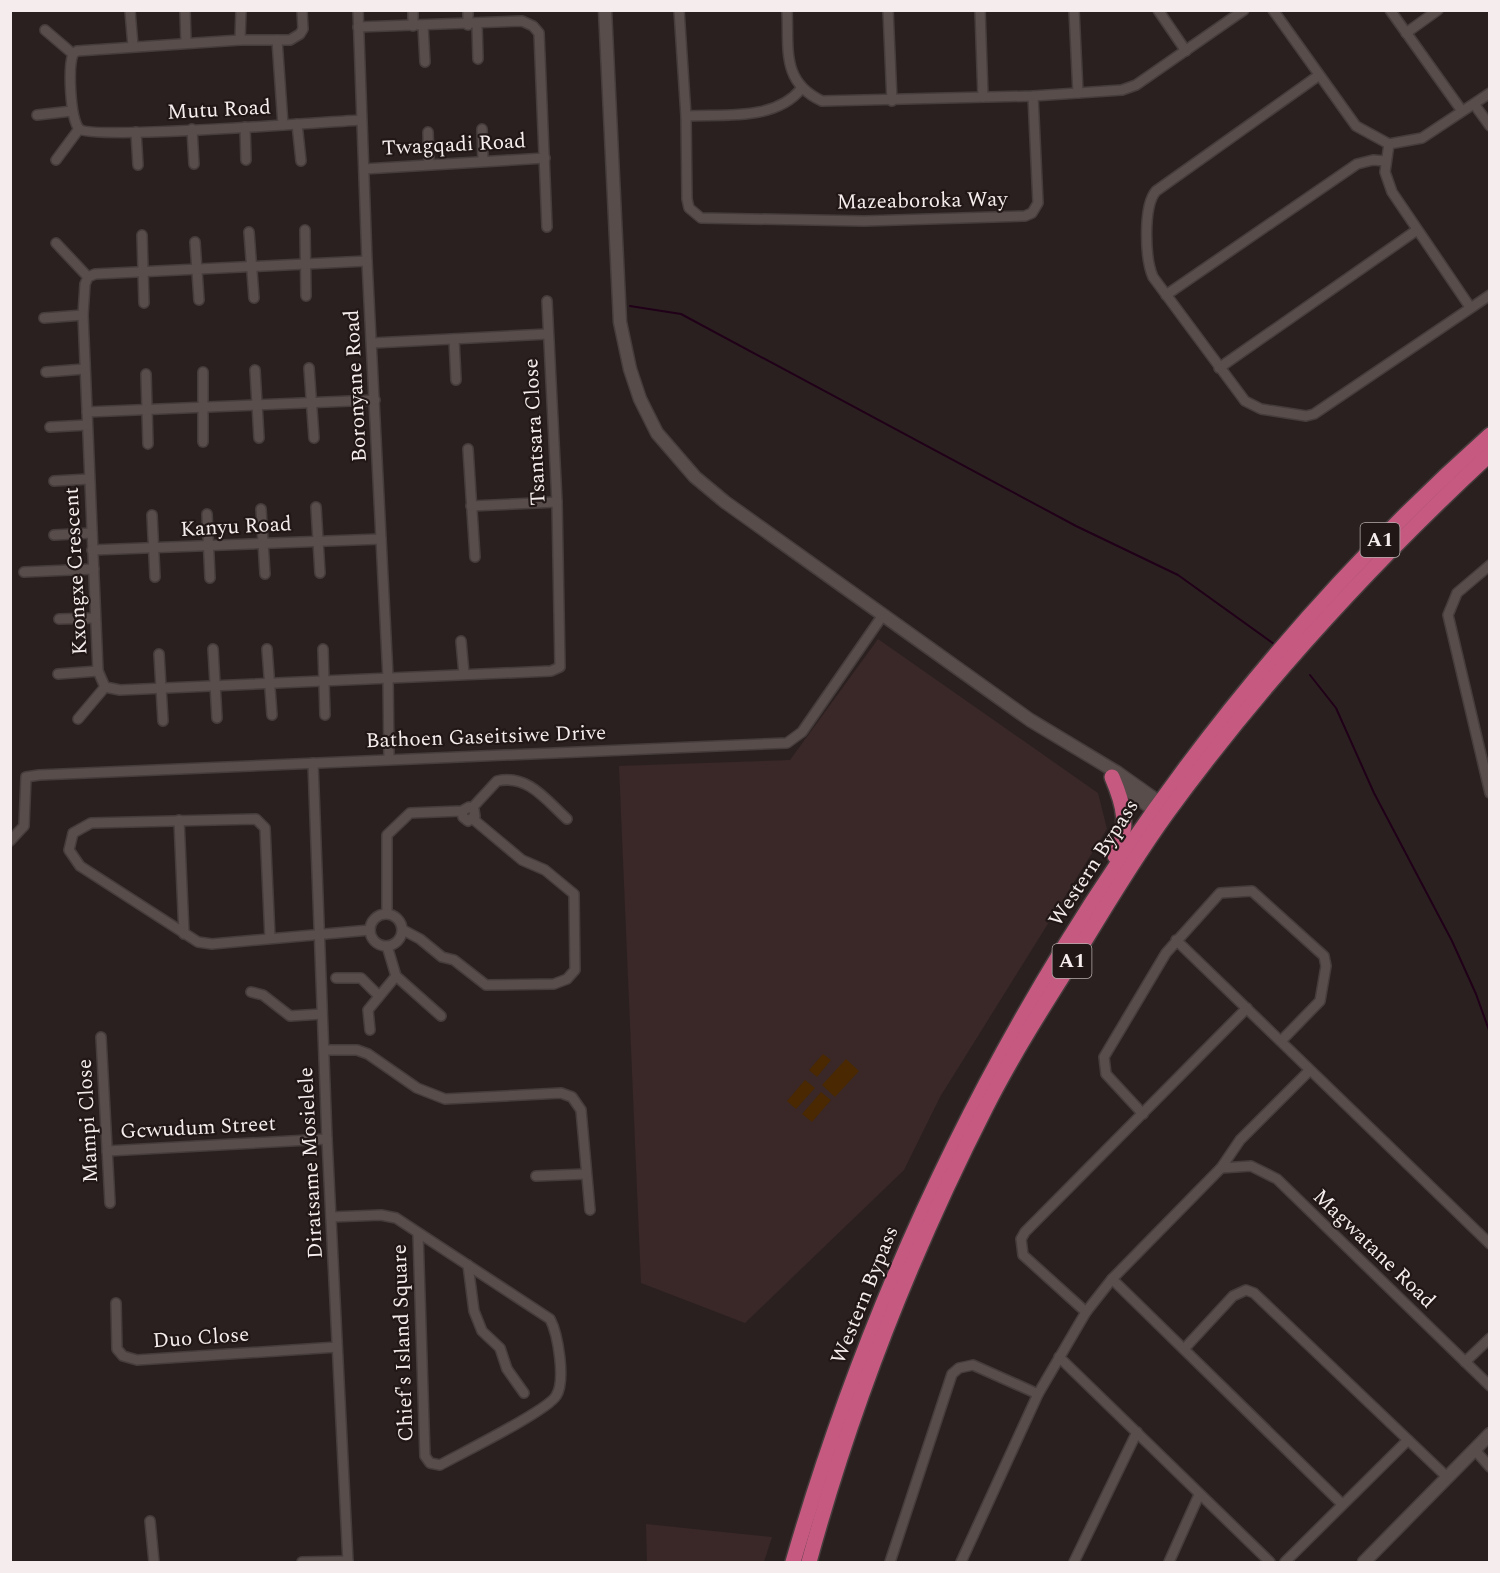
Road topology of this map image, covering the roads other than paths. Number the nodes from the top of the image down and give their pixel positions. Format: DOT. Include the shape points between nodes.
graph roads {
  1 [pos="185,10"];
  2 [pos="241,10"];
  3 [pos="302,10"];
  4 [pos="358,10"];
  5 [pos="413,10"];
  6 [pos="468,10"];
  7 [pos="522,10"];
  8 [pos="605,10"];
  9 [pos="679,10"];
  10 [pos="788,10"];
  11 [pos="888,10"];
  12 [pos="980,10"];
  13 [pos="1074,10"];
  14 [pos="1158,10"];
  15 [pos="1244,10"];
  16 [pos="1273,10"];
  17 [pos="1390,10"];
  18 [pos="1438,10"];
  19 [pos="130,11"];
  20 [pos="522,21"];
  21 [pos="472,25"];
  22 [pos="418,26"];
  23 [pos="358,27"];
  24 [pos="45,30"];
  25 [pos="1406,33"];
  26 [pos="240,40"];
  27 [pos="278,40"];
  28 [pos="186,44"];
  29 [pos="133,46"];
  30 [pos="1186,51"];
  31 [pos="73,54"];
  32 [pos="478,59"];
  33 [pos="425,62"];
  34 [pos="1318,76"];
  35 [pos="801,89"];
  36 [pos="1078,93"];
  37 [pos="1490,93"];
  38 [pos="1033,96"];
  39 [pos="983,97"];
  40 [pos="892,101"];
  41 [pos="1474,104"];
  42 [pos="72,111"];
  43 [pos="1462,111"];
  44 [pos="37,115"];
  45 [pos="686,116"];
  46 [pos="361,120"];
  47 [pos="297,124"];
  48 [pos="282,125"];
  49 [pos="1490,126"];
  50 [pos="245,127"];
  51 [pos="79,129"];
  52 [pos="192,129"];
  53 [pos="482,129"];
  54 [pos="136,132"];
  55 [pos="428,132"];
  56 [pos="1389,144"];
  57 [pos="546,158"];
  58 [pos="56,160"];
  59 [pos="246,160"];
  60 [pos="301,161"];
  61 [pos="483,161"];
  62 [pos="1385,161"];
  63 [pos="194,164"];
  64 [pos="429,164"];
  65 [pos="138,165"];
  66 [pos="364,169"];
  67 [pos="547,227"];
  68 [pos="305,230"];
  69 [pos="1417,230"];
  70 [pos="249,232"];
  71 [pos="142,235"];
  72 [pos="195,242"];
  73 [pos="56,243"];
  74 [pos="367,261"];
  75 [pos="306,264"];
  76 [pos="251,267"];
  77 [pos="196,270"];
  78 [pos="142,273"];
  79 [pos="88,277"];
  80 [pos="1166,295"];
  81 [pos="1490,295"];
  82 [pos="306,297"];
  83 [pos="254,298"];
  84 [pos="199,300"];
  85 [pos="547,301"];
  86 [pos="144,303"];
  87 [pos="1470,307"];
  88 [pos="83,315"];
  89 [pos="44,318"];
  90 [pos="548,334"];
  91 [pos="454,339"];
  92 [pos="373,342"];
  93 [pos="309,368"];
  94 [pos="1219,368"];
  95 [pos="84,369"];
  96 [pos="255,370"];
  97 [pos="46,372"];
  98 [pos="203,372"];
  99 [pos="146,374"];
  100 [pos="456,381"];
  101 [pos="375,400"];
  102 [pos="312,402"];
  103 [pos="258,406"];
  104 [pos="204,407"];
  105 [pos="147,409"];
  106 [pos="87,412"];
  107 [pos="87,425"];
  108 [pos="50,427"];
  109 [pos="1490,435"];
  110 [pos="259,438"];
  111 [pos="314,438"];
  112 [pos="203,442"];
  113 [pos="148,444"];
  114 [pos="468,449"];
  115 [pos="1490,454"];
  116 [pos="89,479"];
  117 [pos="54,481"];
  118 [pos="557,502"];
  119 [pos="471,506"];
  120 [pos="316,507"];
  121 [pos="261,509"];
  122 [pos="207,514"];
  123 [pos="152,515"];
  124 [pos="92,533"];
  125 [pos="54,535"];
  126 [pos="381,539"];
  127 [pos="319,540"];
  128 [pos="263,543"];
  129 [pos="208,546"];
  130 [pos="153,549"];
  131 [pos="92,550"];
  132 [pos="475,557"];
  133 [pos="1490,565"];
  134 [pos="94,569"];
  135 [pos="24,572"];
  136 [pos="320,573"];
  137 [pos="265,574"];
  138 [pos="155,577"];
  139 [pos="210,578"];
  140 [pos="883,615"];
  141 [pos="95,618"];
  142 [pos="58,619"];
  143 [pos="461,641"];
  144 [pos="213,649"];
  145 [pos="267,649"];
  146 [pos="323,649"];
  147 [pos="159,654"];
  148 [pos="98,670"];
  149 [pos="58,674"];
  150 [pos="464,674"];
  151 [pos="388,678"];
  152 [pos="325,680"];
  153 [pos="270,682"];
  154 [pos="214,685"];
  155 [pos="105,687"];
  156 [pos="161,687"];
  157 [pos="272,715"];
  158 [pos="325,715"];
  159 [pos="78,718"];
  160 [pos="216,718"];
  161 [pos="164,721"];
  162 [pos="389,759"];
  163 [pos="1096,762"];
  164 [pos="313,763"];
  165 [pos="1112,777"];
  166 [pos="1490,793"];
  167 [pos="472,808"];
  168 [pos="1162,810"];
  169 [pos="462,812"];
  170 [pos="473,819"];
  171 [pos="567,819"];
  172 [pos="179,820"];
  173 [pos="10,841"];
  174 [pos="387,913"];
  175 [pos="1082,916"];
  176 [pos="370,930"];
  177 [pos="403,930"];
  178 [pos="319,933"];
  179 [pos="184,934"];
  180 [pos="270,938"];
  181 [pos="1176,940"];
  182 [pos="387,946"];
  183 [pos="396,976"];
  184 [pos="336,978"];
  185 [pos="251,992"];
  186 [pos="379,996"];
  187 [pos="1247,1008"];
  188 [pos="322,1014"];
  189 [pos="441,1016"];
  190 [pos="370,1030"];
  191 [pos="101,1037"];
  192 [pos="1281,1041"];
  193 [pos="324,1050"];
  194 [pos="1309,1071"];
  195 [pos="1143,1114"];
  196 [pos="327,1139"];
  197 [pos="107,1151"];
  198 [pos="1221,1168"];
  199 [pos="586,1174"];
  200 [pos="536,1176"];
  201 [pos="110,1203"];
  202 [pos="590,1210"];
  203 [pos="331,1217"];
  204 [pos="418,1233"];
  205 [pos="1490,1244"];
  206 [pos="468,1265"];
  207 [pos="1112,1278"];
  208 [pos="116,1304"];
  209 [pos="1086,1312"];
  210 [pos="1490,1338"];
  211 [pos="337,1347"];
  212 [pos="1184,1349"];
  213 [pos="1059,1357"];
  214 [pos="1465,1362"];
  215 [pos="1490,1386"];
  216 [pos="524,1393"];
  217 [pos="1038,1394"];
  218 [pos="1137,1432"];
  219 [pos="1490,1434"];
  220 [pos="1408,1440"];
  221 [pos="1474,1449"];
  222 [pos="1490,1467"];
  223 [pos="1447,1477"];
  224 [pos="1199,1495"];
  225 [pos="1341,1503"];
  226 [pos="150,1521"];
  227 [pos="348,1562"];
  228 [pos="154,1563"];
  229 [pos="302,1563"];
  230 [pos="793,1563"];
  231 [pos="809,1563"];
  232 [pos="890,1563"];
  233 [pos="961,1563"];
  234 [pos="1074,1563"];
  235 [pos="1169,1563"];
  236 [pos="1270,1563"];
  237 [pos="1284,1563"];
  238 [pos="1364,1563"];
  1 -- 28 [label="street"];
  2 -- 26 [label="street"];
  3 -- 27 [label="street" via="300,34 290,40"];
  4 -- 23 [label="street, Boronyane Road"];
  5 -- 22 [label="street"];
  6 -- 21 [label="street"];
  7 -- 20 [label="street"];
  8 -- 140 [label="street" via="620,322 633,383 647,415 680,462 702,484"];
  9 -- 45 [label="street"];
  10 -- 35 [label="street" via="790,64 792,76"];
  11 -- 40 [label="street"];
  12 -- 39 [label="street"];
  13 -- 36 [label="street"];
  14 -- 30 [label="street"];
  15 -- 30 [label="street"];
  16 -- 34 [label="street"];
  17 -- 25 [label="street"];
  18 -- 25 [label="street"];
  19 -- 29 [label="street"];
  20 -- 21 [label="street"];
  20 -- 57 [label="street" via="539,33"];
  21 -- 22 [label="street"];
  21 -- 32 [label="street"];
  22 -- 23 [label="street"];
  22 -- 33 [label="street"];
  23 -- 46 [label="street, Boronyane Road"];
  24 -- 31 [label="street"];
  25 -- 43 [label="street"];
  26 -- 27 [label="street"];
  26 -- 28 [label="street"];
  27 -- 48 [label="street"];
  28 -- 29 [label="street"];
  29 -- 31 [label="street" via="84,49"];
  30 -- 36 [label="street" via="1136,86"];
  31 -- 42 [label="street"];
  34 -- 56 [label="street" via="1356,126"];
  34 -- 80 [label="street" via="1152,196 1147,262"];
  35 -- 40 [label="street" via="822,101"];
  35 -- 45 [label="street" via="781,107 767,111"];
  36 -- 38 [label="street"];
  37 -- 41 [label="street"];
  38 -- 39 [label="street"];
  38 -- 45 [label="street, Mazeaboroka Way" via="1038,203 1025,216 864,221 711,219 695,214 687,199"];
  39 -- 40 [label="street"];
  41 -- 43 [label="street"];
  41 -- 49 [label="street"];
  42 -- 44 [label="street"];
  42 -- 51 [label="street"];
  43 -- 56 [label="street" via="1422,138"];
  46 -- 47 [label="street, Mutu Road"];
  46 -- 66 [label="street, Boronyane Road"];
  47 -- 48 [label="street, Mutu Road"];
  47 -- 60 [label="street"];
  48 -- 50 [label="street, Mutu Road"];
  50 -- 52 [label="street, Mutu Road"];
  50 -- 59 [label="street"];
  51 -- 54 [label="street, Mutu Road" via="88,133"];
  51 -- 58 [label="street"];
  52 -- 54 [label="street, Mutu Road"];
  52 -- 63 [label="street"];
  53 -- 61 [label="street"];
  54 -- 65 [label="street"];
  55 -- 64 [label="street"];
  56 -- 62 [label="street"];
  57 -- 61 [label="street, Twagqadi Road"];
  57 -- 67 [label="street"];
  61 -- 64 [label="street, Twagqadi Road"];
  62 -- 69 [label="street" via="1392,192"];
  62 -- 80 [label="street" via="1357,164"];
  64 -- 66 [label="street, Twagqadi Road"];
  66 -- 74 [label="street, Boronyane Road"];
  68 -- 75 [label="street"];
  69 -- 87 [label="street"];
  69 -- 94 [label="street"];
  70 -- 76 [label="street"];
  71 -- 78 [label="street"];
  72 -- 77 [label="street"];
  73 -- 79 [label="street"];
  74 -- 75 [label="street"];
  74 -- 92 [label="street, Boronyane Road"];
  75 -- 76 [label="street"];
  75 -- 82 [label="street"];
  76 -- 77 [label="street"];
  76 -- 83 [label="street"];
  77 -- 78 [label="street"];
  77 -- 84 [label="street"];
  78 -- 79 [label="street"];
  78 -- 86 [label="street"];
  79 -- 88 [label="street, Kxongxe Crescent"];
  80 -- 94 [label="street"];
  81 -- 87 [label="street"];
  85 -- 90 [label="street"];
  87 -- 94 [label="street" via="1321,411 1306,416 1251,405"];
  88 -- 89 [label="street"];
  88 -- 95 [label="street, Kxongxe Crescent"];
  90 -- 91 [label="street, Tsantsara Close"];
  90 -- 118 [label="street, Tsantsara Close"];
  91 -- 92 [label="street, Tsantsara Close"];
  91 -- 100 [label="street"];
  92 -- 101 [label="street, Boronyane Road"];
  93 -- 102 [label="street"];
  95 -- 97 [label="street"];
  95 -- 106 [label="street, Kxongxe Crescent"];
  96 -- 103 [label="street"];
  98 -- 104 [label="street"];
  99 -- 105 [label="street"];
  101 -- 102 [label="street"];
  101 -- 126 [label="street, Boronyane Road"];
  102 -- 103 [label="street"];
  102 -- 111 [label="street"];
  103 -- 104 [label="street"];
  103 -- 110 [label="street"];
  104 -- 105 [label="street"];
  104 -- 112 [label="street"];
  105 -- 106 [label="street"];
  105 -- 113 [label="street"];
  106 -- 107 [label="street, Kxongxe Crescent"];
  107 -- 108 [label="street"];
  107 -- 116 [label="street, Kxongxe Crescent"];
  109 -- 168 [label="highway, Western Bypass / A1" via="1389,531 1302,624 1232,707"];
  114 -- 119 [label="street"];
  115 -- 168 [label="highway, Western Bypass / A1" via="1391,549 1311,634"];
  116 -- 117 [label="street"];
  116 -- 124 [label="street, Kxongxe Crescent"];
  118 -- 119 [label="street"];
  118 -- 150 [label="street, Tsantsara Close" via="560,667 551,671"];
  119 -- 132 [label="street"];
  120 -- 127 [label="street"];
  121 -- 128 [label="street"];
  122 -- 129 [label="street"];
  123 -- 130 [label="street"];
  124 -- 125 [label="street"];
  124 -- 131 [label="street, Kxongxe Crescent"];
  126 -- 127 [label="street, Kanyu Road"];
  126 -- 151 [label="street, Boronyane Road"];
  127 -- 128 [label="street, Kanyu Road"];
  127 -- 136 [label="street"];
  128 -- 129 [label="street, Kanyu Road"];
  128 -- 137 [label="street"];
  129 -- 130 [label="street, Kanyu Road"];
  129 -- 139 [label="street"];
  130 -- 131 [label="street, Kanyu Road"];
  130 -- 138 [label="street"];
  131 -- 134 [label="street, Kxongxe Crescent"];
  133 -- 166 [label="street" via="1453,600 1448,615"];
  134 -- 135 [label="street"];
  134 -- 141 [label="street, Kxongxe Crescent"];
  140 -- 162 [label="street, Bathoen Gaseitsiwe Drive" via="802,732 787,743"];
  140 -- 163 [label="street"];
  141 -- 142 [label="street"];
  141 -- 148 [label="street, Kxongxe Crescent"];
  143 -- 150 [label="street"];
  144 -- 154 [label="street"];
  145 -- 153 [label="street"];
  146 -- 152 [label="street"];
  147 -- 156 [label="street"];
  148 -- 149 [label="street"];
  148 -- 155 [label="street, Kxongxe Crescent"];
  150 -- 151 [label="street"];
  151 -- 152 [label="street"];
  151 -- 162 [label="street, Boronyane Road"];
  152 -- 153 [label="street"];
  152 -- 158 [label="street"];
  153 -- 154 [label="street"];
  153 -- 157 [label="street"];
  154 -- 156 [label="street"];
  154 -- 160 [label="street"];
  155 -- 156 [label="street"];
  155 -- 159 [label="street"];
  156 -- 161 [label="street"];
  162 -- 164 [label="street, Bathoen Gaseitsiwe Drive"];
  163 -- 165 [label="street"];
  163 -- 168 [label="street" via="1118,773"];
  164 -- 173 [label="street, Bathoen Gaseitsiwe Drive" via="26,777 24,826"];
  164 -- 178 [label="street, Diratsame Mosielele"];
  165 -- 168 [label="street"];
  165 -- 175 [label="highway" via="1125,810 1123,835"];
  167 -- 169 [label="street" via="466,807"];
  167 -- 170 [label="street" via="476,813"];
  167 -- 171 [label="street" via="497,781 517,779"];
  168 -- 175 [label="highway, Western Bypass / A1"];
  168 -- 231 [label="highway, Western Bypass / A1" via="987,1105 962,1158 885,1332 830,1486"];
  169 -- 170 [label="street" via="465,820"];
  169 -- 174 [label="street" via="410,813 387,835"];
  170 -- 177 [label="street" via="522,860 545,870 574,894 575,970 567,979 554,984 486,985 454,960 442,957"];
  172 -- 179 [label="street"];
  172 -- 179 [label="street" via="91,823 73,833 69,850 80,866"];
  172 -- 180 [label="street" via="262,822"];
  174 -- 176 [label="street" via="375,918"];
  174 -- 177 [label="street" via="398,918"];
  175 -- 230 [label="highway, Western Bypass / A1" via="974,1102 885,1296 817,1481"];
  176 -- 178 [label="street"];
  176 -- 182 [label="street" via="375,942"];
  177 -- 182 [label="street" via="398,942"];
  178 -- 180 [label="street"];
  178 -- 188 [label="street, Diratsame Mosielele"];
  179 -- 180 [label="street" via="212,944"];
  181 -- 187 [label="street"];
  181 -- 192 [label="street" via="1220,893 1245,890 1252,891 1324,956 1320,1001"];
  181 -- 195 [label="street" via="1155,969 1103,1062 1106,1074"];
  182 -- 183 [label="street"];
  183 -- 186 [label="street"];
  183 -- 189 [label="street"];
  184 -- 186 [label="street" via="361,978"];
  185 -- 188 [label="street" via="263,995 290,1016"];
  186 -- 190 [label="street" via="368,1010"];
  187 -- 192 [label="street"];
  187 -- 195 [label="street"];
  188 -- 193 [label="street, Diratsame Mosielele"];
  191 -- 197 [label="street, Mampi Close"];
  192 -- 194 [label="street"];
  193 -- 196 [label="street, Diratsame Mosielele"];
  193 -- 199 [label="street" via="368,1054 417,1088 445,1099 561,1093 572,1096 581,1110"];
  194 -- 198 [label="street" via="1240,1140"];
  194 -- 205 [label="street"];
  195 -- 209 [label="street" via="1021,1239 1023,1255"];
  196 -- 197 [label="street, Gcwudum Street"];
  196 -- 203 [label="street, Diratsame Mosielele"];
  197 -- 201 [label="street, Mampi Close"];
  198 -- 207 [label="street"];
  198 -- 214 [label="street, Magwatane Road" via="1251,1166 1277,1179"];
  199 -- 200 [label="street"];
  199 -- 202 [label="street"];
  203 -- 204 [label="street, Chief's Island Square" via="381,1215 396,1218"];
  203 -- 211 [label="street, Diratsame Mosielele"];
  204 -- 206 [label="street, Chief's Island Square"];
  204 -- 206 [label="street, Chief's Island Square" via="425,1455 430,1463 440,1465 549,1404 560,1386 557,1332 550,1319"];
  206 -- 216 [label="street" via="474,1311 482,1331 500,1348 507,1369"];
  207 -- 209 [label="street"];
  207 -- 212 [label="street"];
  208 -- 211 [label="street, Duo Close" via="117,1348 123,1356 137,1360"];
  209 -- 213 [label="street"];
  210 -- 214 [label="street"];
  211 -- 227 [label="street, Diratsame Mosielele"];
  212 -- 220 [label="street" via="1233,1296 1246,1290 1254,1293"];
  212 -- 225 [label="street"];
  213 -- 217 [label="street"];
  213 -- 218 [label="street"];
  214 -- 215 [label="street, Magwatane Road"];
  217 -- 232 [label="street" via="973,1365 952,1374"];
  217 -- 233 [label="street"];
  218 -- 224 [label="street"];
  218 -- 234 [label="street"];
  219 -- 221 [label="street"];
  220 -- 223 [label="street"];
  220 -- 225 [label="street"];
  221 -- 222 [label="street"];
  221 -- 223 [label="street"];
  223 -- 238 [label="street"];
  224 -- 235 [label="street"];
  224 -- 236 [label="street"];
  225 -- 237 [label="street"];
  226 -- 228 [label="street"];
  227 -- 229 [label="street"];
}
